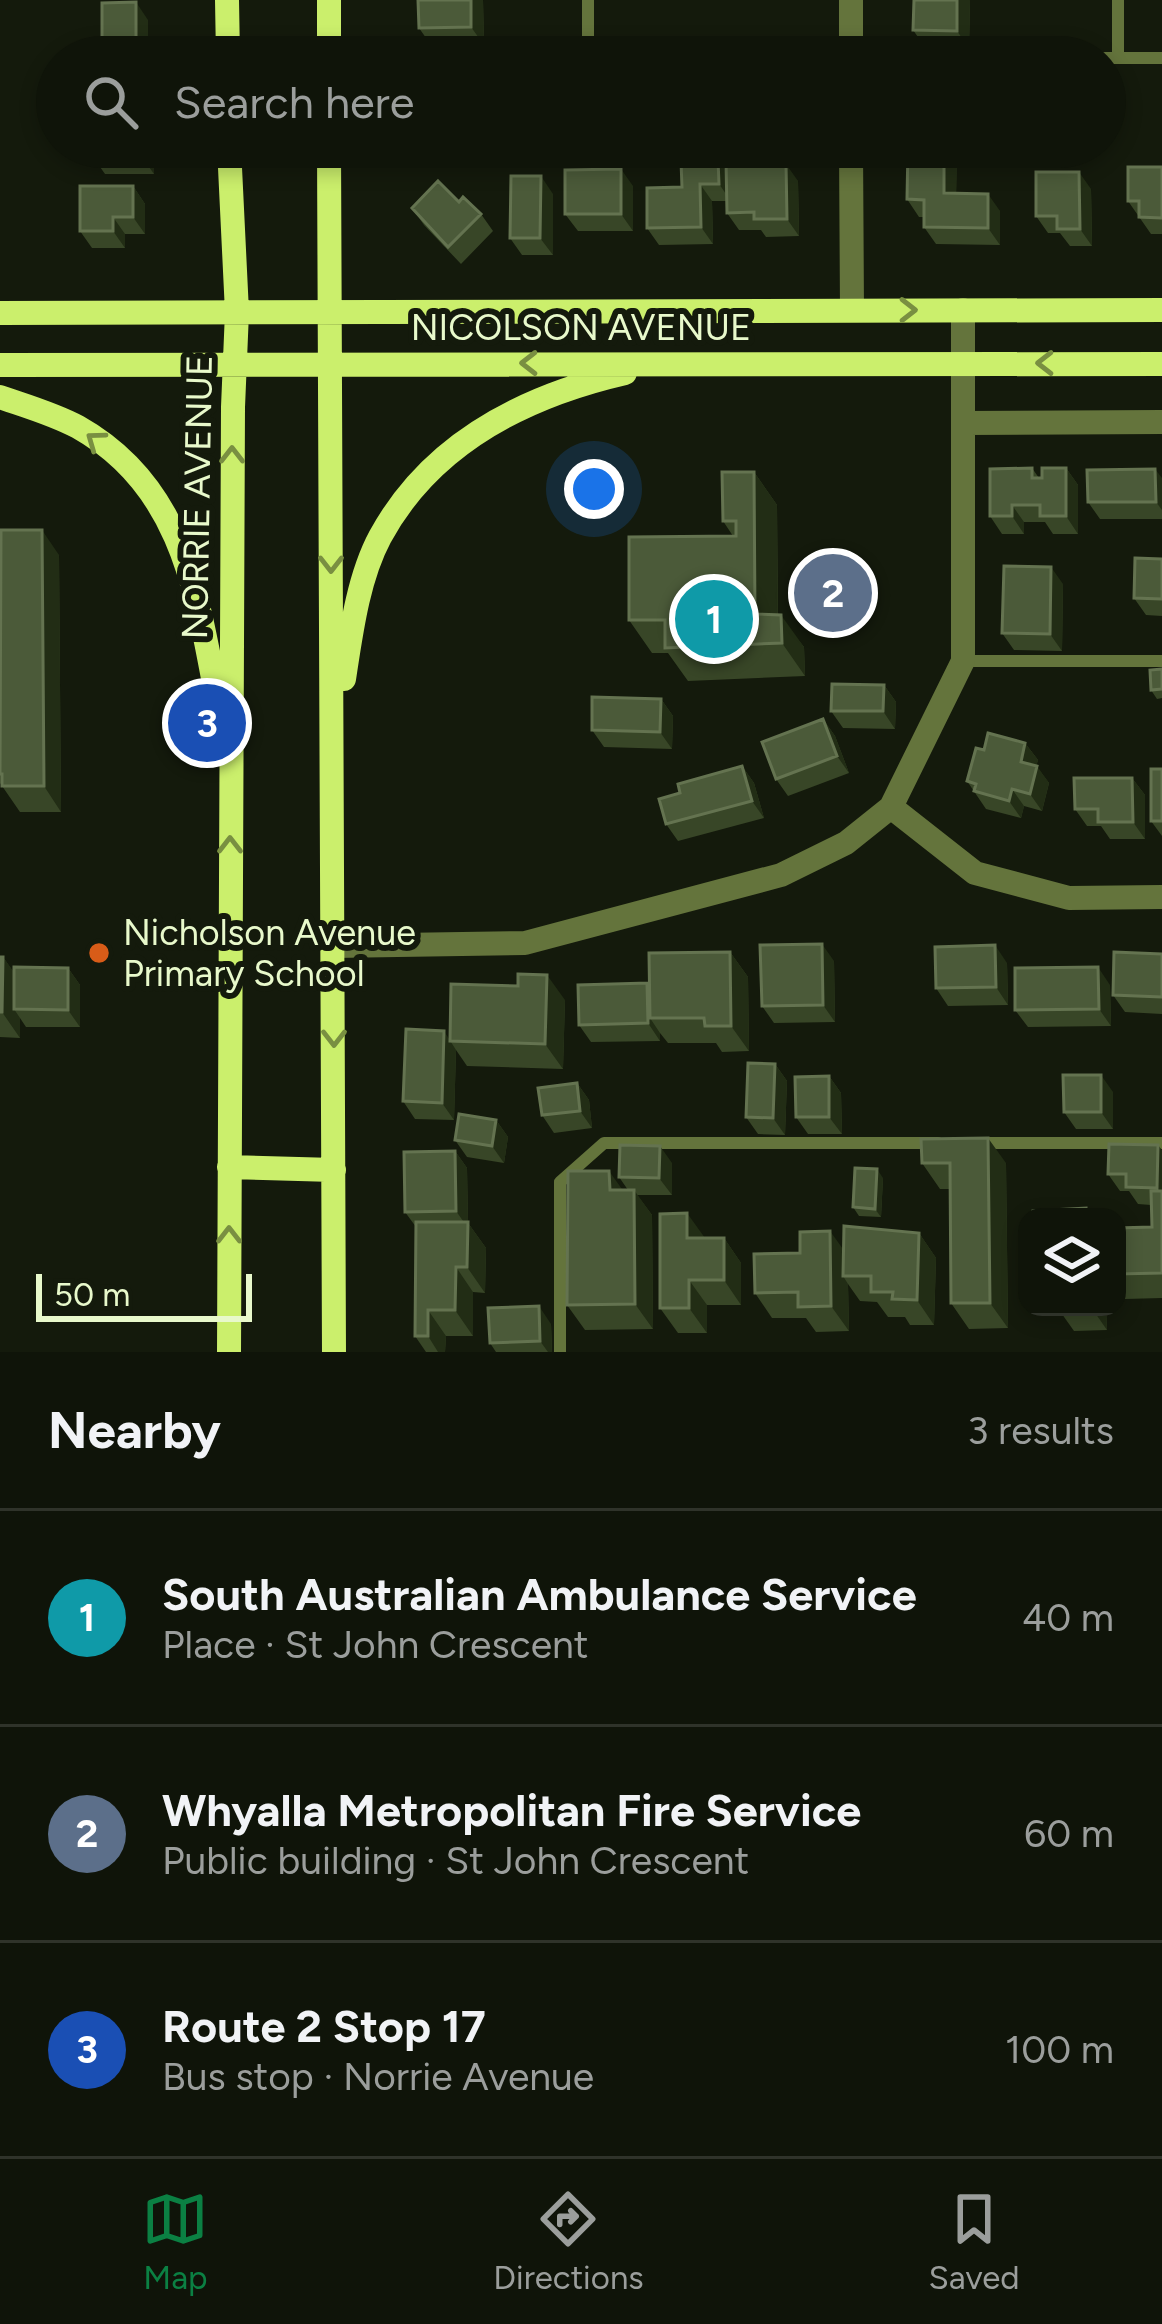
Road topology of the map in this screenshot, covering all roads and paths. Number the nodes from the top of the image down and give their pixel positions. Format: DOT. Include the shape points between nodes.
graph roads {
  1 [pos="227,0"];
  2 [pos="329,0"];
  3 [pos="588,0"];
  4 [pos="851,0"];
  5 [pos="1118,0"];
  6 [pos="228,36"];
  7 [pos="329,36"];
  8 [pos="588,36"];
  9 [pos="851,36"];
  10 [pos="1114,36"];
  11 [pos="1126,58"];
  12 [pos="1162,58"];
  13 [pos="230,168"];
  14 [pos="329,168"];
  15 [pos="851,168"];
  16 [pos="852,310"];
  17 [pos="963,310"];
  18 [pos="1162,310"];
  19 [pos="328,311"];
  20 [pos="236,312"];
  21 [pos="0,313"];
  22 [pos="233,362"];
  23 [pos="330,363"];
  24 [pos="668,363"];
  25 [pos="965,363"];
  26 [pos="1162,364"];
  27 [pos="0,365"];
  28 [pos="0,397"];
  29 [pos="1162,422"];
  30 [pos="964,423"];
  31 [pos="963,661"];
  32 [pos="1162,661"];
  33 [pos="333,757"];
  34 [pos="230,770"];
  35 [pos="891,807"];
  36 [pos="1162,897"];
  37 [pos="334,946"];
  38 [pos="1162,1143"];
  39 [pos="229,1167"];
  40 [pos="334,1170"];
  41 [pos="230,1352"];
  42 [pos="334,1352"];
  43 [pos="560,1352"];
  1 -- 6 [label="main road"];
  2 -- 7 [label="main road"];
  3 -- 8 [label="lane"];
  4 -- 9 [label="street"];
  5 -- 10 [label="lane"];
  11 -- 12 [label="lane"];
  13 -- 20 [label="main road, NORRIE AVENUE"];
  14 -- 19 [label="main road"];
  15 -- 16 [label="street"];
  16 -- 17 [label="main road, NICOLSON AVENUE, one-way"];
  16 -- 19 [label="main road, NICOLSON AVENUE"];
  17 -- 18 [label="main road, NICOLSON AVENUE"];
  17 -- 25 [label="street"];
  19 -- 20 [label="main road, NICOLSON AVENUE"];
  19 -- 23 [label="main road"];
  20 -- 21 [label="main road, NICOLSON AVENUE"];
  20 -- 22 [label="main road, NORRIE AVENUE"];
  22 -- 23 [label="main road, NICOLSON AVENUE"];
  22 -- 27 [label="main road, NICOLSON AVENUE"];
  34 -- 22 [label="main road, NORRIE AVENUE, one-way"];
  24 -- 23 [label="main road, NICOLSON AVENUE, one-way"];
  23 -- 33 [label="main road, one-way"];
  24 -- 25 [label="main road, NICOLSON AVENUE"];
  24 -- 33 [label="main road" via="572,386 440,458 378,540 351,636"];
  26 -- 25 [label="main road, NICOLSON AVENUE, one-way"];
  25 -- 30 [label="street"];
  34 -- 28 [label="main road, one-way" via="192,578 164,510 80,428"];
  29 -- 30 [label="street"];
  30 -- 31 [label="street"];
  31 -- 32 [label="lane"];
  31 -- 35 [label="street"];
  33 -- 37 [label="main road"];
  39 -- 34 [label="main road, NORRIE AVENUE, one-way"];
  35 -- 36 [label="street" via="975,873 1069,898"];
  35 -- 37 [label="street" via="846,843 781,875 525,943"];
  37 -- 40 [label="main road, one-way"];
  38 -- 43 [label="lane" via="604,1143 560,1182"];
  39 -- 40 [label="main road"];
  41 -- 39 [label="main road, NORRIE AVENUE, one-way"];
  40 -- 42 [label="main road"];
}
